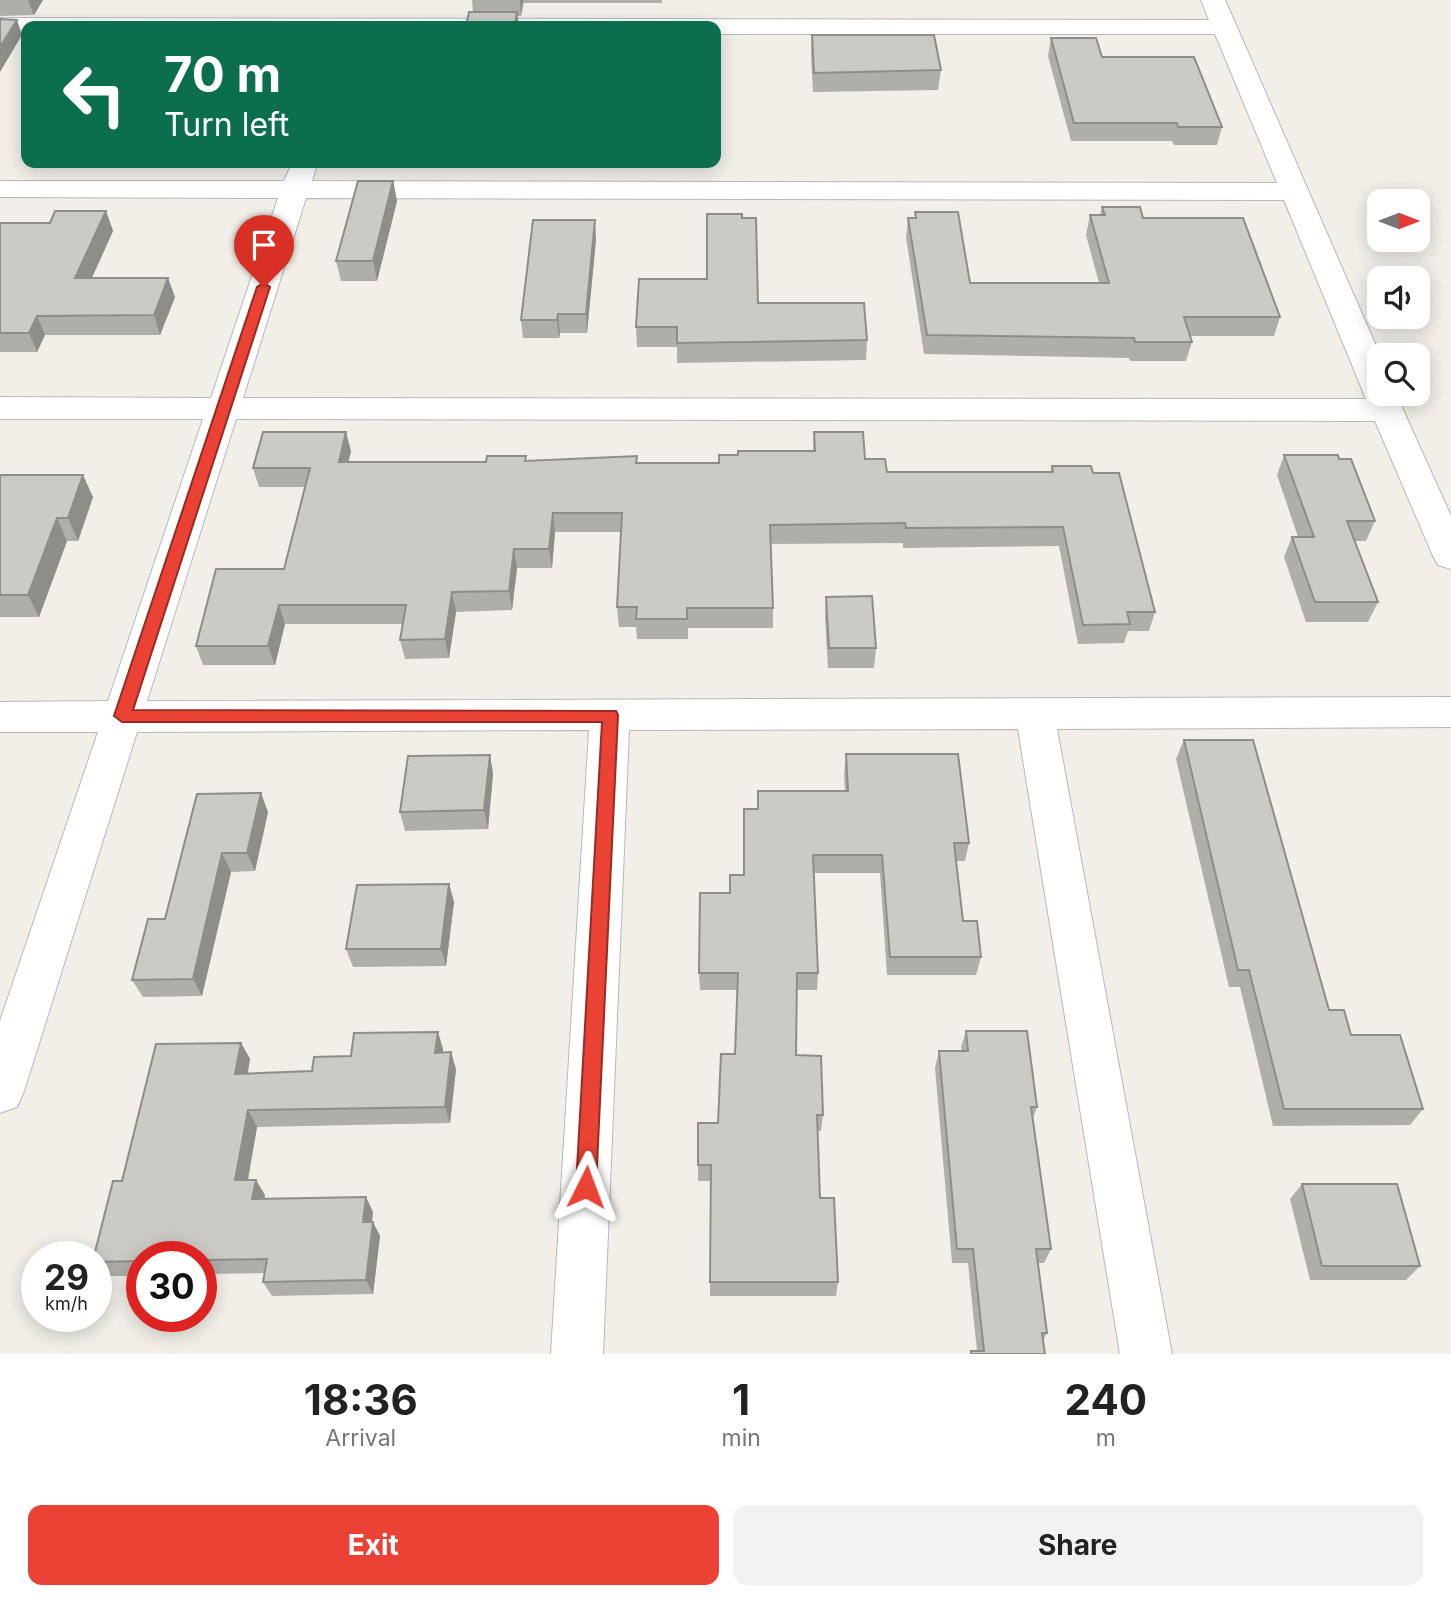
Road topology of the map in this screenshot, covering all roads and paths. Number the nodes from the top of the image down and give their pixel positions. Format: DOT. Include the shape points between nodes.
graph roads {
  1 [pos="1213,0"];
  2 [pos="350,17"];
  3 [pos="150,21"];
  4 [pos="700,21"];
  5 [pos="721,21"];
  6 [pos="0,24"];
  7 [pos="21,24"];
  8 [pos="1225,27"];
  9 [pos="299,176"];
  10 [pos="0,190"];
  11 [pos="1294,192"];
  12 [pos="1367,363"];
  13 [pos="1367,398"];
  14 [pos="1385,406"];
  15 [pos="0,408"];
  16 [pos="224,409"];
  17 [pos="1451,556"];
  18 [pos="1451,712"];
  19 [pos="1035,714"];
  20 [pos="610,715"];
  21 [pos="122,716"];
  22 [pos="0,717"];
  23 [pos="0,1091"];
  24 [pos="578,1354"];
  25 [pos="1146,1354"];
  1 -- 8 [label="street"];
  2 -- 3 [label="street"];
  2 -- 4 [label="street"];
  5 -- 8 [label="street"];
  6 -- 7 [label="street"];
  8 -- 11 [label="street"];
  9 -- 10 [label="street"];
  9 -- 11 [label="street"];
  9 -- 16 [label="street"];
  11 -- 12 [label="street"];
  13 -- 16 [label="street"];
  14 -- 17 [label="street"];
  15 -- 16 [label="street"];
  16 -- 21 [label="street"];
  18 -- 19 [label="street"];
  19 -- 20 [label="street"];
  19 -- 25 [label="street"];
  20 -- 21 [label="street"];
  20 -- 24 [label="street"];
  21 -- 22 [label="street"];
  21 -- 23 [label="street"];
}
